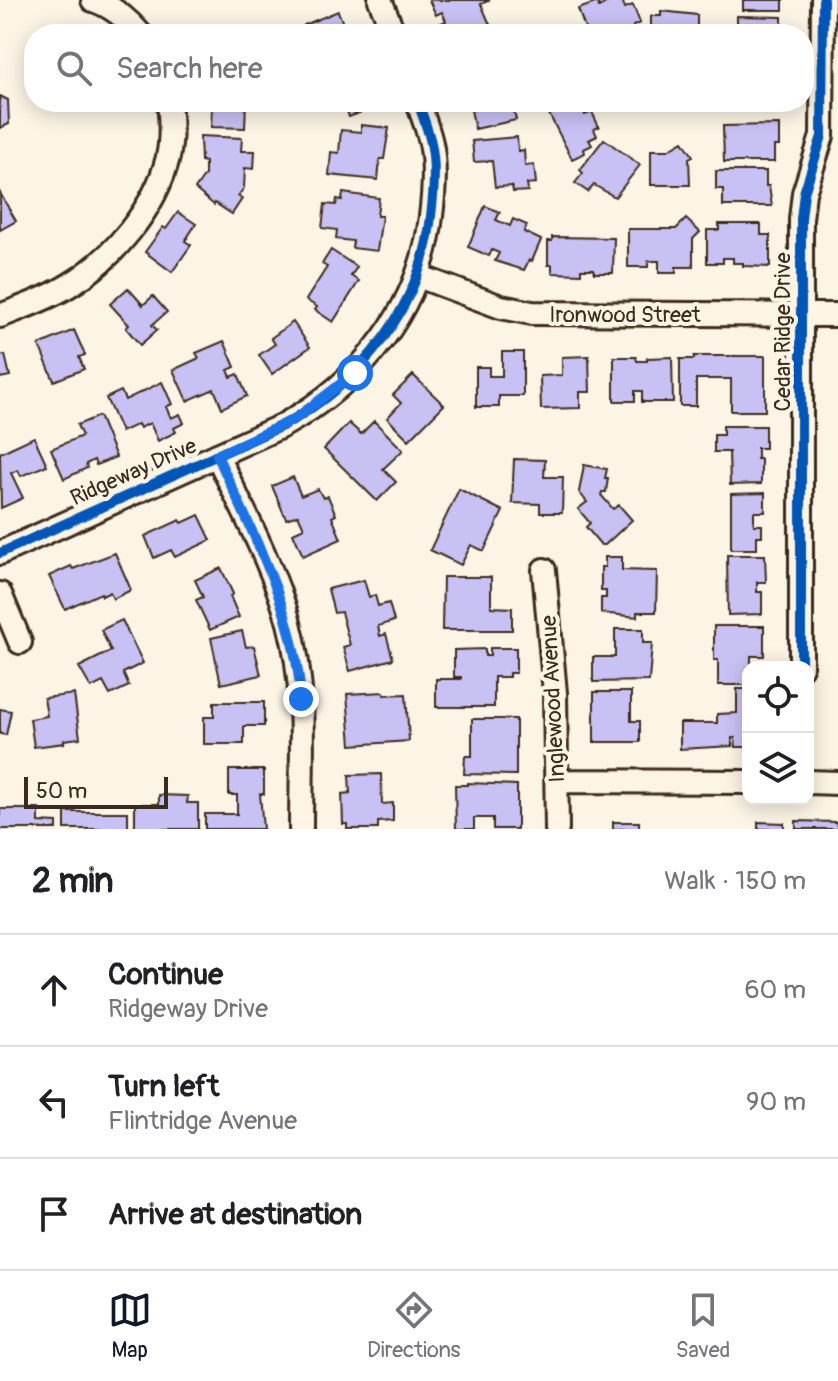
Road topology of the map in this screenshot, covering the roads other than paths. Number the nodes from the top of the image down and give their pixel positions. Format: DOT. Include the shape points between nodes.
graph roads {
  1 [pos="93,0"];
  2 [pos="380,0"];
  3 [pos="823,0"];
  4 [pos="130,24"];
  5 [pos="390,24"];
  6 [pos="814,85"];
  7 [pos="814,100"];
  8 [pos="170,112"];
  9 [pos="421,112"];
  10 [pos="418,276"];
  11 [pos="802,315"];
  12 [pos="838,315"];
  13 [pos="0,316"];
  14 [pos="217,455"];
  15 [pos="0,553"];
  16 [pos="544,570"];
  17 [pos="0,594"];
  18 [pos="20,642"];
  19 [pos="801,661"];
  20 [pos="557,781"];
  21 [pos="742,782"];
  22 [pos="814,782"];
  23 [pos="838,783"];
  24 [pos="301,829"];
  25 [pos="557,829"];
  1 -- 4 [label="street"];
  2 -- 5 [label="street"];
  3 -- 6 [label="street, Cedar Ridge Drive"];
  7 -- 11 [label="street, Cedar Ridge Drive" via="821,144 802,203"];
  8 -- 13 [label="street" via="164,169 121,240 70,285"];
  9 -- 10 [label="street, Ridgeway Drive" via="433,171 430,224"];
  10 -- 11 [label="street, Ironwood Street" via="532,313"];
  10 -- 14 [label="street, Ridgeway Drive" via="385,337 355,373 295,419"];
  11 -- 12 [label="street, Ironwood Street"];
  11 -- 19 [label="street, Cedar Ridge Drive"];
  14 -- 15 [label="street, Ridgeway Drive"];
  14 -- 24 [label="street" via="273,579 294,643 301,699"];
  16 -- 20 [label="street, Inglewood Avenue" via="555,675"];
  17 -- 18 [label="street"];
  20 -- 21 [label="street"];
  20 -- 25 [label="street, Inglewood Avenue"];
  22 -- 23 [label="street"];
}
